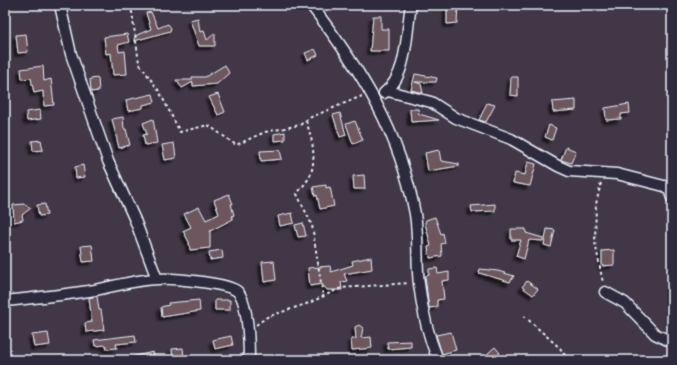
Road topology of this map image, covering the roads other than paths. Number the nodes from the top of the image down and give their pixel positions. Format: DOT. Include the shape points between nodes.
graph roads {
  1 [pos="60,5"];
  2 [pos="311,5"];
  3 [pos="411,5"];
  4 [pos="388,91"];
  5 [pos="374,95"];
  6 [pos="672,198"];
  7 [pos="157,279"];
  8 [pos="605,292"];
  9 [pos="5,301"];
  10 [pos="672,342"];
  11 [pos="249,360"];
  12 [pos="438,360"];
  1 -- 7 [label="street" via="71,54 108,161 135,220"];
  2 -- 5 [label="street" via="342,44"];
  3 -- 4 [label="street" via="402,67 398,78"];
  4 -- 5 [label="street"];
  4 -- 6 [label="street" via="431,102 456,118 511,139 558,166 583,173 618,174 664,186 669,189"];
  5 -- 12 [label="street" via="410,192 419,245 419,283 428,331"];
  7 -- 9 [label="street" via="79,293"];
  7 -- 11 [label="street" via="184,280 229,287 238,291 243,300 248,330"];
  8 -- 10 [label="street" via="625,303 655,334"];
}
